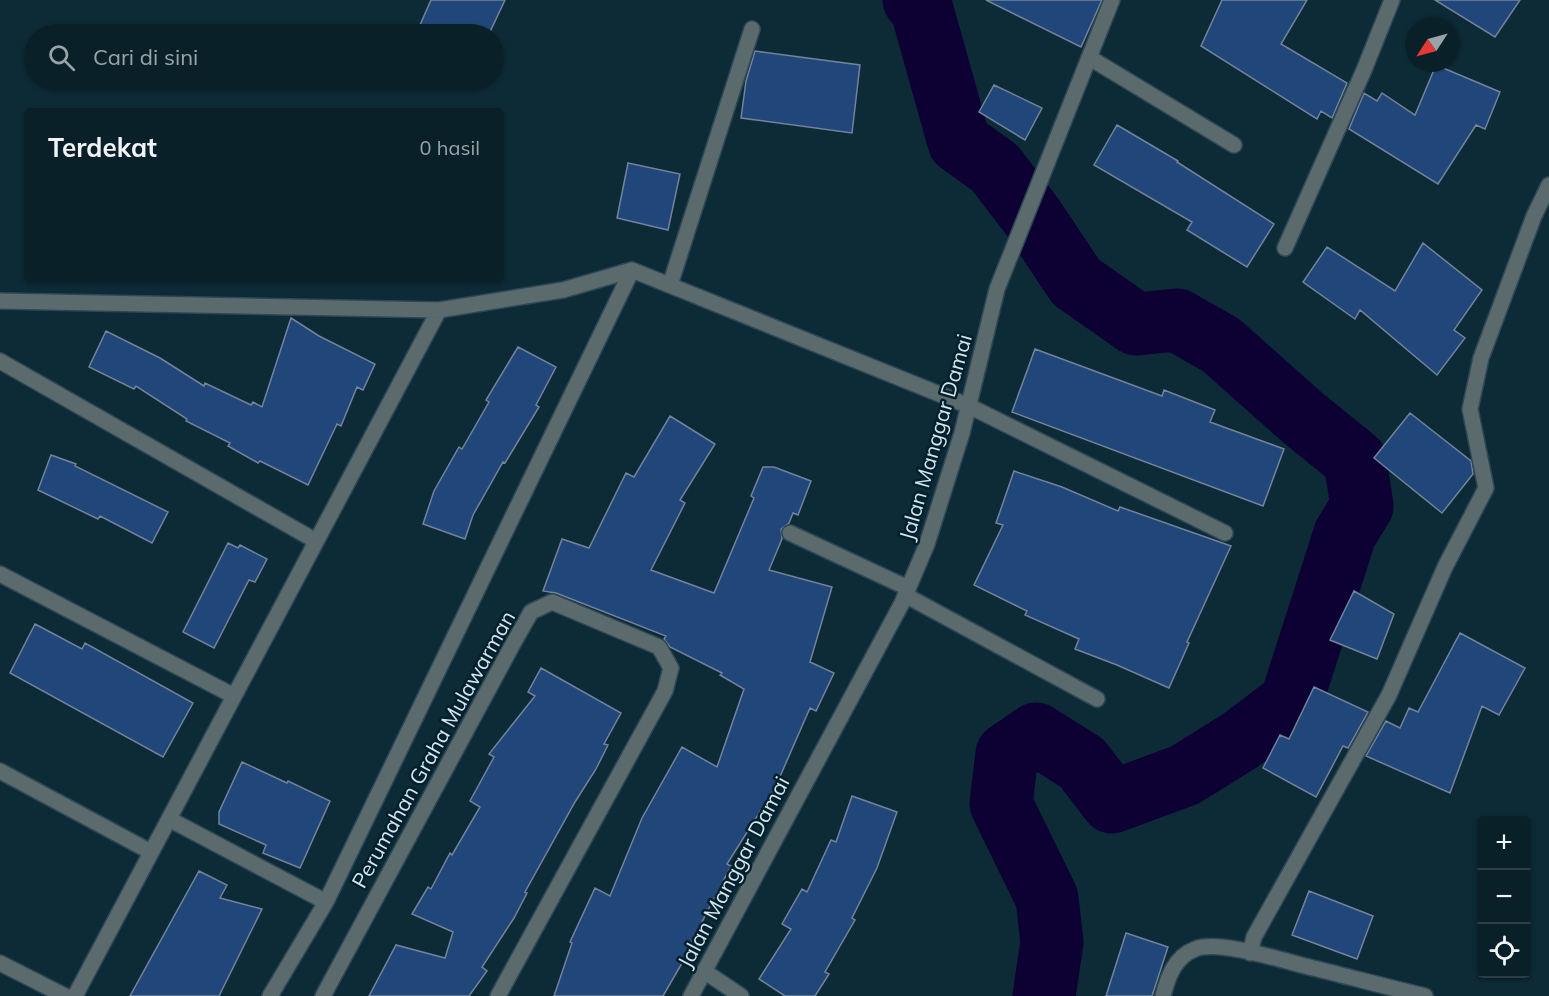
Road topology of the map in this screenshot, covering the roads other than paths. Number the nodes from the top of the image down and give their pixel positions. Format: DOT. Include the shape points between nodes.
graph roads {
  1 [pos="1112,0"];
  2 [pos="1392,0"];
  3 [pos="752,29"];
  4 [pos="1090,58"];
  5 [pos="1234,144"];
  6 [pos="1549,185"];
  7 [pos="1285,248"];
  8 [pos="632,270"];
  9 [pos="670,285"];
  10 [pos="0,301"];
  11 [pos="439,310"];
  12 [pos="0,361"];
  13 [pos="969,406"];
  14 [pos="790,533"];
  15 [pos="1225,533"];
  16 [pos="316,540"];
  17 [pos="0,574"];
  18 [pos="907,591"];
  19 [pos="234,696"];
  20 [pos="1097,699"];
  21 [pos="0,771"];
  22 [pos="169,819"];
  23 [pos="151,852"];
  24 [pos="326,902"];
  25 [pos="1250,952"];
  26 [pos="0,963"];
  27 [pos="704,971"];
  28 [pos="65,996"];
  29 [pos="75,996"];
  30 [pos="270,996"];
  31 [pos="323,996"];
  32 [pos="498,996"];
  33 [pos="691,996"];
  34 [pos="741,996"];
  35 [pos="1163,996"];
  36 [pos="1425,996"];
  1 -- 4 [label="street, Jalan Manggar Damai"];
  2 -- 7 [label="street"];
  3 -- 9 [label="street"];
  4 -- 5 [label="street"];
  4 -- 13 [label="street, Jalan Manggar Damai" via="997,289"];
  6 -- 25 [label="street" via="1480,358 1470,409 1486,489 1445,567 1389,695 1254,937"];
  8 -- 9 [label="street"];
  8 -- 11 [label="street" via="563,290"];
  8 -- 24 [label="street"];
  9 -- 13 [label="street"];
  10 -- 11 [label="street"];
  11 -- 16 [label="street"];
  12 -- 16 [label="street"];
  13 -- 15 [label="street"];
  13 -- 18 [label="street, Jalan Manggar Damai" via="927,544"];
  14 -- 18 [label="street"];
  16 -- 19 [label="street"];
  17 -- 19 [label="street"];
  18 -- 20 [label="street"];
  18 -- 27 [label="street, Jalan Manggar Damai"];
  19 -- 22 [label="street"];
  21 -- 23 [label="street"];
  22 -- 23 [label="street"];
  22 -- 24 [label="street"];
  23 -- 29 [label="street"];
  24 -- 30 [label="street"];
  25 -- 35 [label="street" via="1198,947 1186,953 1173,968"];
  25 -- 36 [label="street"];
  26 -- 28 [label="street"];
  27 -- 33 [label="street, Jalan Manggar Damai"];
  27 -- 34 [label="street"];
  31 -- 32 [label="street, Perumahan Graha Mulawarman" via="531,612 552,602 659,646 671,668 665,691"];
}
